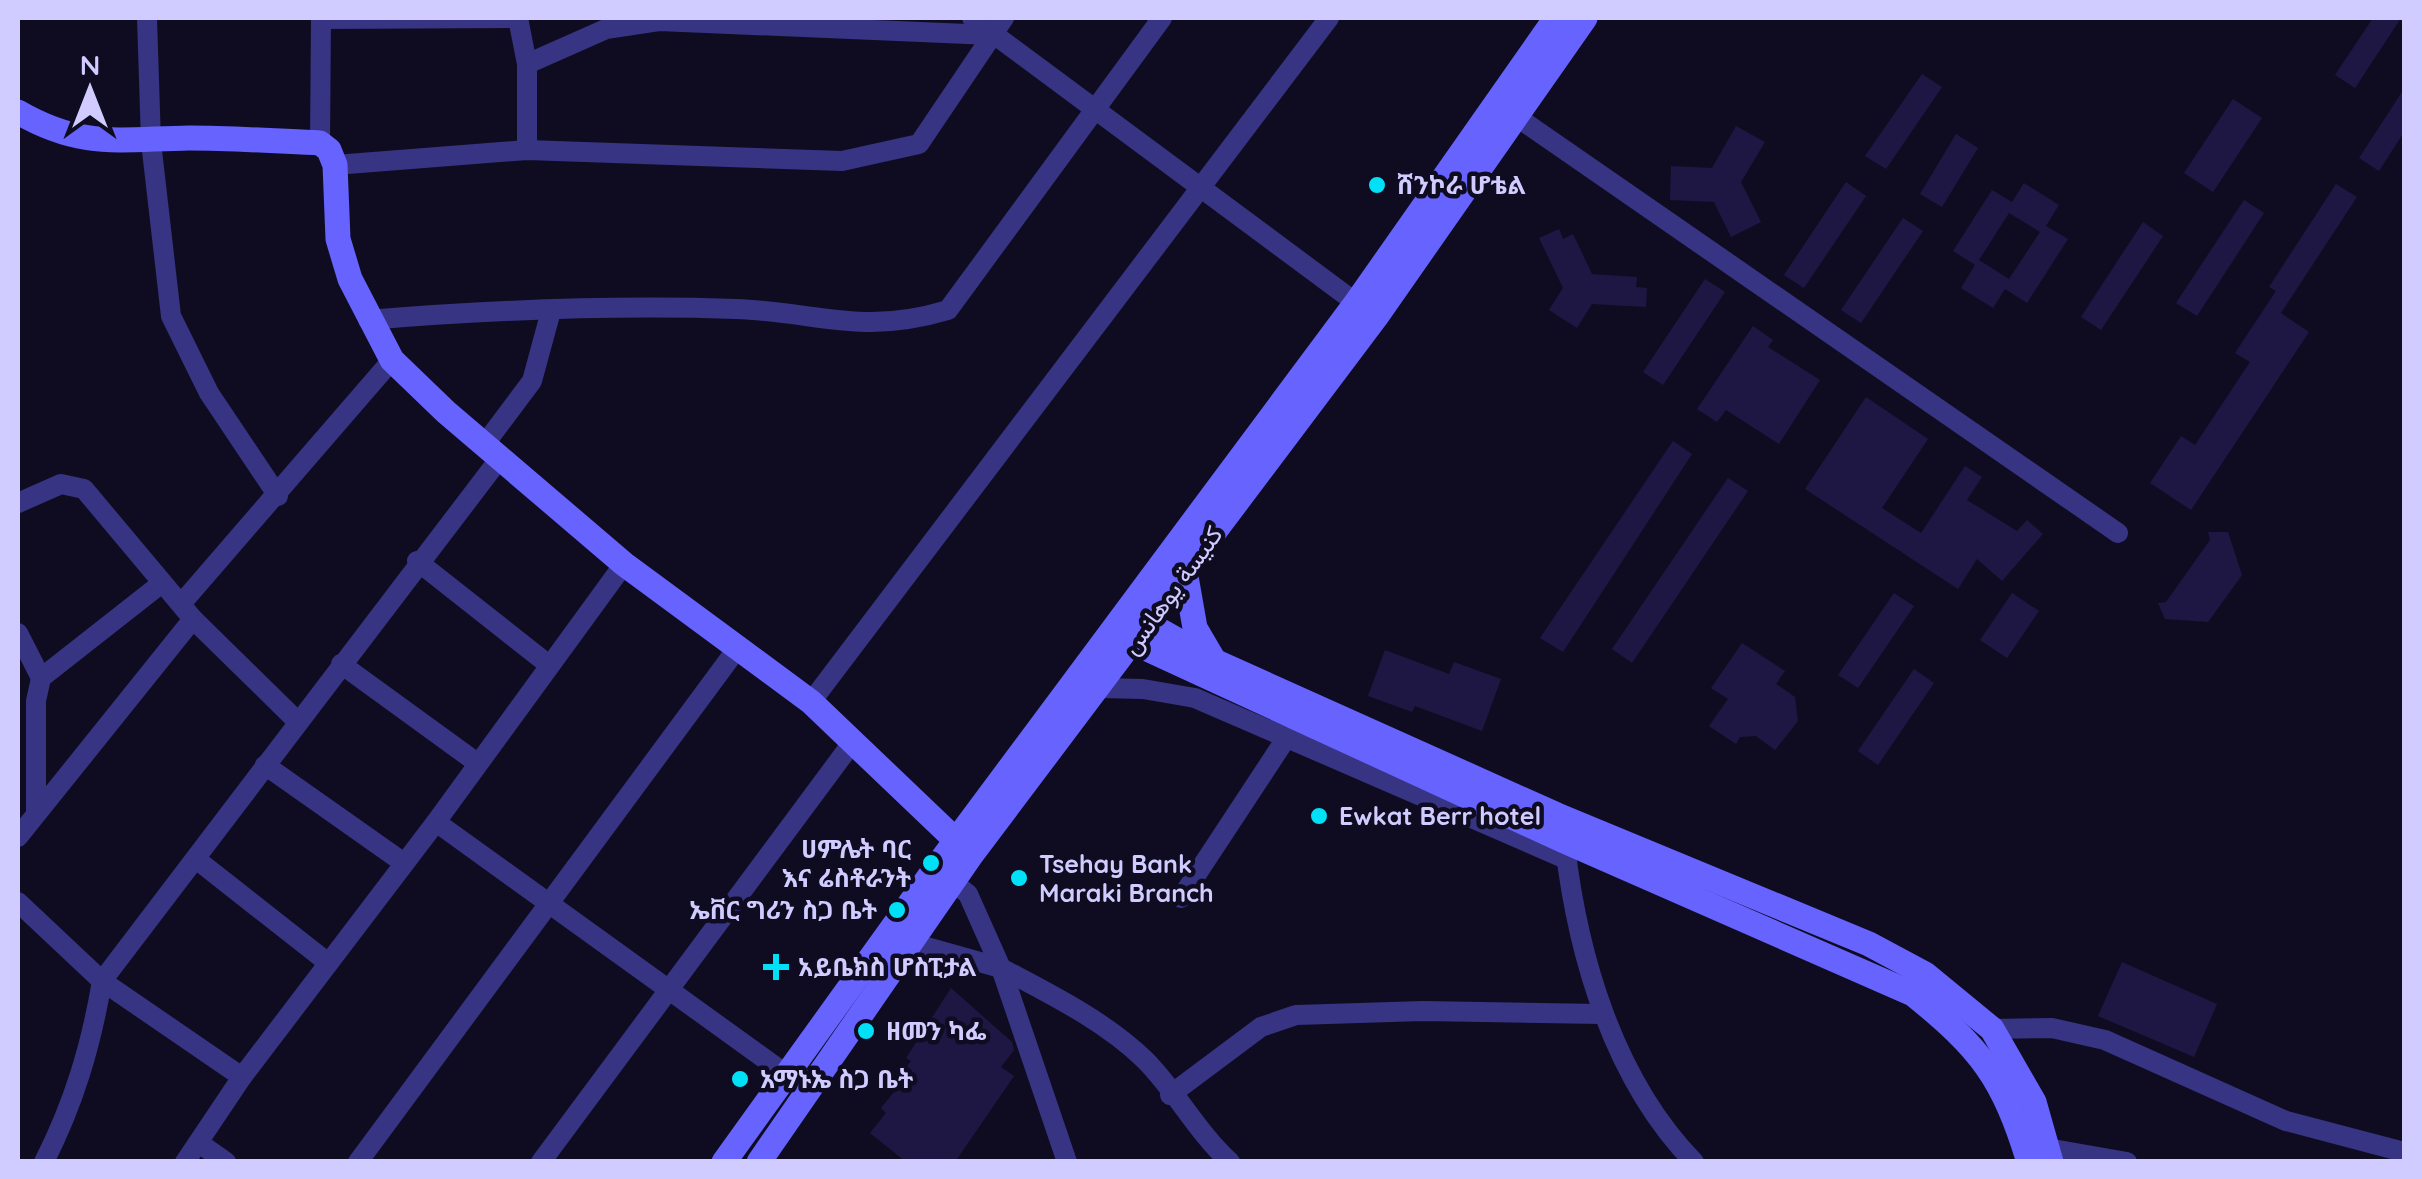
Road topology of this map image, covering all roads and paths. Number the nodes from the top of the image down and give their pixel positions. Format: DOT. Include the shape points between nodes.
graph roads {
  1 [pos="146,18"];
  2 [pos="321,18"];
  3 [pos="518,18"];
  4 [pos="972,18"];
  5 [pos="1162,18"];
  6 [pos="1330,18"];
  7 [pos="1556,18"];
  8 [pos="1586,18"];
  9 [pos="997,26"];
  10 [pos="527,64"];
  11 [pos="1092,110"];
  12 [pos="1508,110"];
  13 [pos="18,112"];
  14 [pos="151,142"];
  15 [pos="527,150"];
  16 [pos="328,154"];
  17 [pos="1199,187"];
  18 [pos="1366,310"];
  19 [pos="551,311"];
  20 [pos="368,320"];
  21 [pos="392,360"];
  22 [pos="492,452"];
  23 [pos="278,496"];
  24 [pos="18,504"];
  25 [pos="2118,533"];
  26 [pos="417,561"];
  27 [pos="624,564"];
  28 [pos="1185,571"];
  29 [pos="162,584"];
  30 [pos="187,612"];
  31 [pos="1130,628"];
  32 [pos="18,633"];
  33 [pos="739,646"];
  34 [pos="1214,661"];
  35 [pos="341,664"];
  36 [pos="549,666"];
  37 [pos="42,678"];
  38 [pos="1101,688"];
  39 [pos="812,702"];
  40 [pos="296,720"];
  41 [pos="1286,737"];
  42 [pos="852,742"];
  43 [pos="476,762"];
  44 [pos="266,765"];
  45 [pos="36,814"];
  46 [pos="1557,815"];
  47 [pos="436,822"];
  48 [pos="18,836"];
  49 [pos="964,848"];
  50 [pos="1565,850"];
  51 [pos="196,859"];
  52 [pos="404,863"];
  53 [pos="944,875"];
  54 [pos="1181,898"];
  55 [pos="18,902"];
  56 [pos="551,904"];
  57 [pos="902,936"];
  58 [pos="327,962"];
  59 [pos="1001,968"];
  60 [pos="102,981"];
  61 [pos="669,991"];
  62 [pos="1602,1014"];
  63 [pos="1992,1029"];
  64 [pos="242,1076"];
  65 [pos="798,1083"];
  66 [pos="1170,1095"];
  67 [pos="199,1143"];
  68 [pos="2404,1152"];
  69 [pos="2042,1157"];
  70 [pos="44,1162"];
  71 [pos="185,1162"];
  72 [pos="226,1162"];
  73 [pos="358,1162"];
  74 [pos="542,1162"];
  75 [pos="724,1162"];
  76 [pos="759,1162"];
  77 [pos="1067,1162"];
  78 [pos="1230,1162"];
  79 [pos="1694,1162"];
  80 [pos="2127,1162"];
  1 -- 14 [label="street"];
  2 -- 3 [label="street"];
  2 -- 16 [label="street"];
  3 -- 10 [label="street"];
  4 -- 9 [label="street"];
  5 -- 11 [label="street"];
  6 -- 17 [label="street"];
  7 -- 12 [label="street"];
  8 -- 12 [label="street"];
  9 -- 10 [label="street" via="659,21 606,29"];
  9 -- 11 [label="street"];
  9 -- 15 [label="street" via="919,144 842,161"];
  10 -- 15 [label="street"];
  11 -- 17 [label="street"];
  11 -- 19 [label="street" via="948,310 864,324 739,309"];
  12 -- 18 [label="street"];
  12 -- 25 [label="street"];
  13 -- 14 [label="street" via="52,132 94,142"];
  14 -- 16 [label="street" via="186,138"];
  14 -- 23 [label="street" via="171,316 208,393"];
  15 -- 16 [label="street"];
  16 -- 20 [label="street" via="338,240"];
  17 -- 18 [label="street"];
  17 -- 39 [label="street"];
  18 -- 28 [label="street, كنيسة يوهانس"];
  18 -- 31 [label="street"];
  19 -- 20 [label="street"];
  19 -- 22 [label="street" via="532,381"];
  20 -- 21 [label="street"];
  21 -- 22 [label="street"];
  21 -- 23 [label="street"];
  22 -- 26 [label="street"];
  22 -- 27 [label="street"];
  23 -- 30 [label="street"];
  24 -- 29 [label="street" via="61,484 84,489"];
  26 -- 35 [label="street"];
  26 -- 36 [label="street"];
  27 -- 33 [label="street"];
  27 -- 36 [label="street"];
  28 -- 31 [label="street, كنيسة يوهانس"];
  28 -- 34 [label="street" via="1195,628"];
  29 -- 30 [label="street"];
  29 -- 37 [label="street"];
  30 -- 40 [label="street"];
  30 -- 45 [label="street"];
  31 -- 34 [label="street"];
  31 -- 38 [label="street, كنيسة يوهانس"];
  31 -- 49 [label="street"];
  31 -- 50 [label="street"];
  32 -- 37 [label="street"];
  33 -- 39 [label="street"];
  33 -- 56 [label="street"];
  34 -- 46 [label="street"];
  35 -- 40 [label="street"];
  35 -- 43 [label="street"];
  36 -- 43 [label="street"];
  37 -- 45 [label="street"];
  38 -- 41 [label="street" via="1195,698"];
  38 -- 49 [label="street, كنيسة يوهانس"];
  39 -- 42 [label="street"];
  40 -- 44 [label="street"];
  41 -- 50 [label="street"];
  41 -- 54 [label="street"];
  42 -- 49 [label="street"];
  42 -- 61 [label="street"];
  43 -- 47 [label="street"];
  44 -- 51 [label="street"];
  44 -- 52 [label="street"];
  45 -- 48 [label="street"];
  46 -- 50 [label="street"];
  46 -- 63 [label="street" via="1869,944 1924,974"];
  47 -- 52 [label="street"];
  47 -- 56 [label="street"];
  49 -- 53 [label="street"];
  50 -- 62 [label="street"];
  50 -- 69 [label="street" via="1913,994 1990,1067"];
  51 -- 58 [label="street"];
  51 -- 60 [label="street"];
  52 -- 58 [label="street"];
  53 -- 57 [label="street"];
  53 -- 59 [label="street" via="968,894"];
  55 -- 60 [label="street"];
  56 -- 61 [label="street"];
  56 -- 73 [label="street"];
  57 -- 59 [label="street"];
  57 -- 65 [label="street"];
  58 -- 64 [label="street"];
  59 -- 66 [label="street" via="1124,1042"];
  59 -- 77 [label="street"];
  60 -- 64 [label="street"];
  60 -- 70 [label="street" via="90,1048"];
  61 -- 65 [label="street"];
  61 -- 74 [label="street"];
  62 -- 66 [label="street" via="1296,1015 1261,1028"];
  62 -- 79 [label="street" via="1666,1133"];
  63 -- 68 [label="street" via="2052,1028 2104,1040 2286,1121"];
  63 -- 69 [label="street" via="2034,1102"];
  64 -- 67 [label="street"];
  65 -- 75 [label="street"];
  65 -- 76 [label="street"];
  66 -- 78 [label="street"];
  67 -- 71 [label="street"];
  67 -- 72 [label="street"];
  69 -- 80 [label="street"];
}
